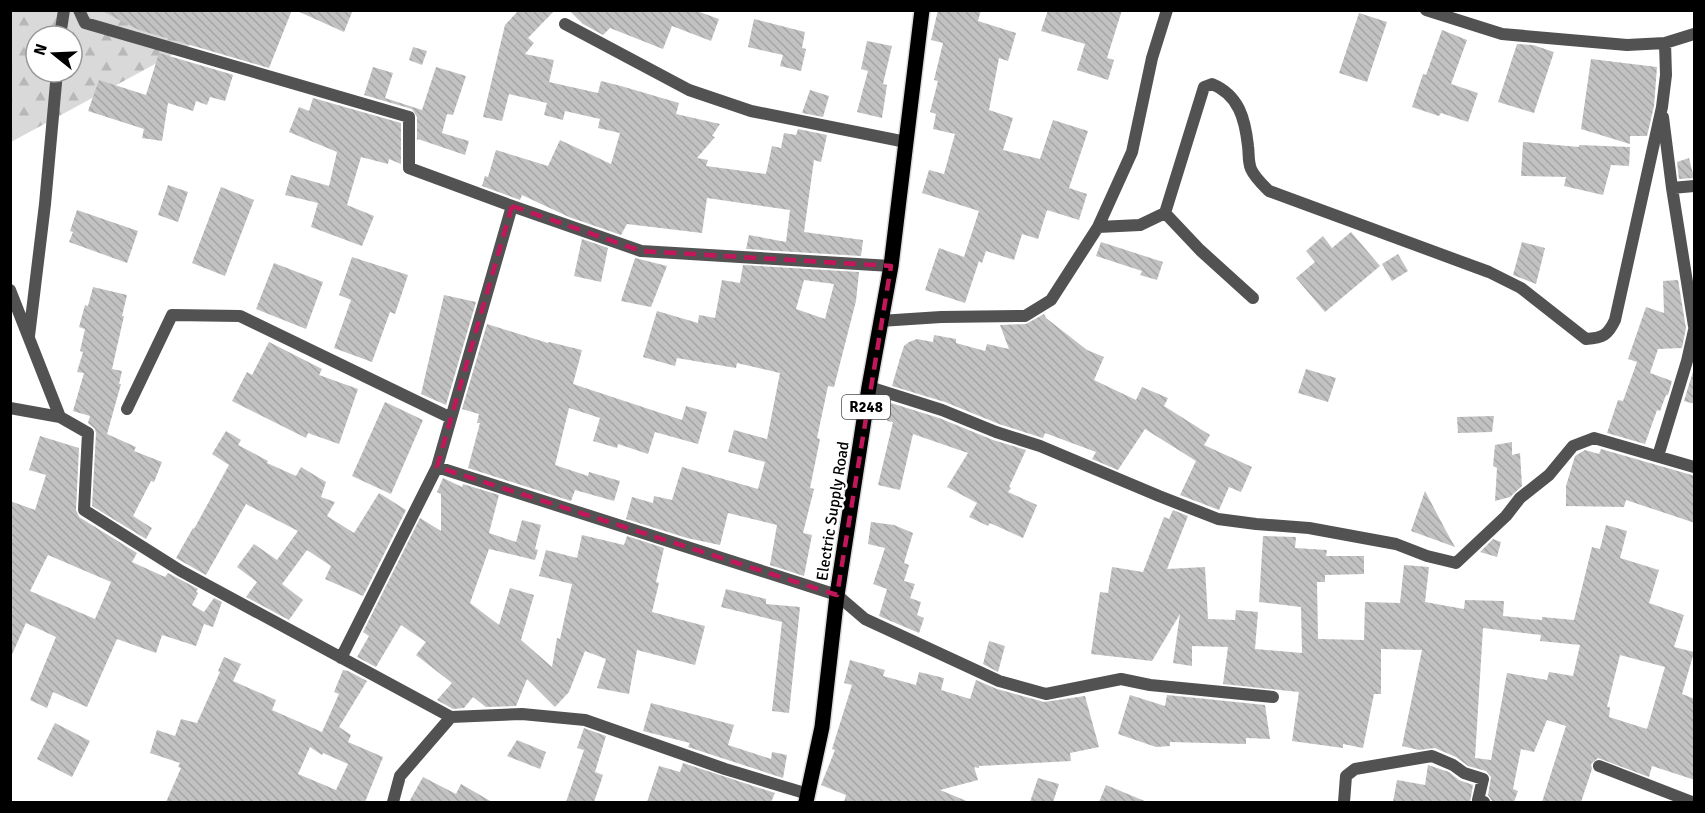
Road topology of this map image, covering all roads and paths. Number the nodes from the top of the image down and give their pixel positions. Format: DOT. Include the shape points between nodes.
graph roads {
  1 [pos="79,10"];
  2 [pos="922,10"];
  3 [pos="1167,10"];
  4 [pos="1426,10"];
  5 [pos="565,24"];
  6 [pos="1695,34"];
  7 [pos="1665,43"];
  8 [pos="56,84"];
  9 [pos="1662,107"];
  10 [pos="906,142"];
  11 [pos="1695,186"];
  12 [pos="1672,188"];
  13 [pos="512,206"];
  14 [pos="1166,213"];
  15 [pos="1098,227"];
  16 [pos="891,266"];
  17 [pos="10,290"];
  18 [pos="1253,297"];
  19 [pos="880,321"];
  20 [pos="1695,328"];
  21 [pos="29,336"];
  22 [pos="869,387"];
  23 [pos="10,408"];
  24 [pos="127,409"];
  25 [pos="60,417"];
  26 [pos="451,418"];
  27 [pos="1658,456"];
  28 [pos="437,467"];
  29 [pos="1695,467"];
  30 [pos="837,595"];
  31 [pos="341,658"];
  32 [pos="1273,697"];
  33 [pos="451,717"];
  34 [pos="1599,766"];
  35 [pos="807,798"];
  36 [pos="393,802"];
  37 [pos="1344,802"];
  38 [pos="1484,802"];
  39 [pos="1692,802"];
  1 -- 13 [label="street" via="86,23 409,117 409,168"];
  2 -- 10 [label="main road, Electric Supply Road / R248"];
  3 -- 15 [label="street" via="1152,58 1132,152"];
  4 -- 7 [label="street" via="1502,34 1627,45"];
  5 -- 10 [label="street" via="689,90 740,108"];
  6 -- 7 [label="street"];
  7 -- 9 [label="street"];
  8 -- 21 [label="street"];
  9 -- 12 [label="street"];
  9 -- 14 [label="street" via="1616,320 1609,333 1600,338 1586,339 1521,288 1490,272 1269,191 1250,168 1247,136 1236,102 1224,89 1212,84 1204,87"];
  10 -- 16 [label="main road, Electric Supply Road / R248"];
  11 -- 12 [label="street"];
  12 -- 20 [label="street"];
  13 -- 16 [label="street" via="641,251"];
  13 -- 26 [label="street"];
  14 -- 15 [label="street" via="1140,225"];
  14 -- 18 [label="street" via="1200,250"];
  15 -- 19 [label="street" via="1051,300 1025,316"];
  16 -- 19 [label="main road, Electric Supply Road / R248"];
  17 -- 21 [label="street"];
  19 -- 22 [label="main road, Electric Supply Road / R248"];
  20 -- 27 [label="street"];
  21 -- 25 [label="street"];
  22 -- 27 [label="street" via="1040,446 1218,519 1309,528 1396,544 1456,563 1520,498 1549,475 1573,446 1594,438"];
  22 -- 30 [label="main road, Electric Supply Road / R248"];
  23 -- 25 [label="street"];
  24 -- 26 [label="street" via="172,315 240,316"];
  25 -- 31 [label="street" via="88,433 84,510 181,571"];
  26 -- 28 [label="street"];
  27 -- 29 [label="street"];
  28 -- 30 [label="street"];
  28 -- 31 [label="street"];
  30 -- 32 [label="street" via="865,619 999,681 1046,694 1121,679"];
  30 -- 35 [label="main road, Electric Supply Road / R248" via="822,727"];
  31 -- 33 [label="street"];
  33 -- 35 [label="street" via="522,714 585,720"];
  33 -- 36 [label="street" via="400,776"];
  34 -- 39 [label="street"];
  37 -- 38 [label="street" via="1346,776 1355,769 1432,756 1483,779 1478,800"];
}
